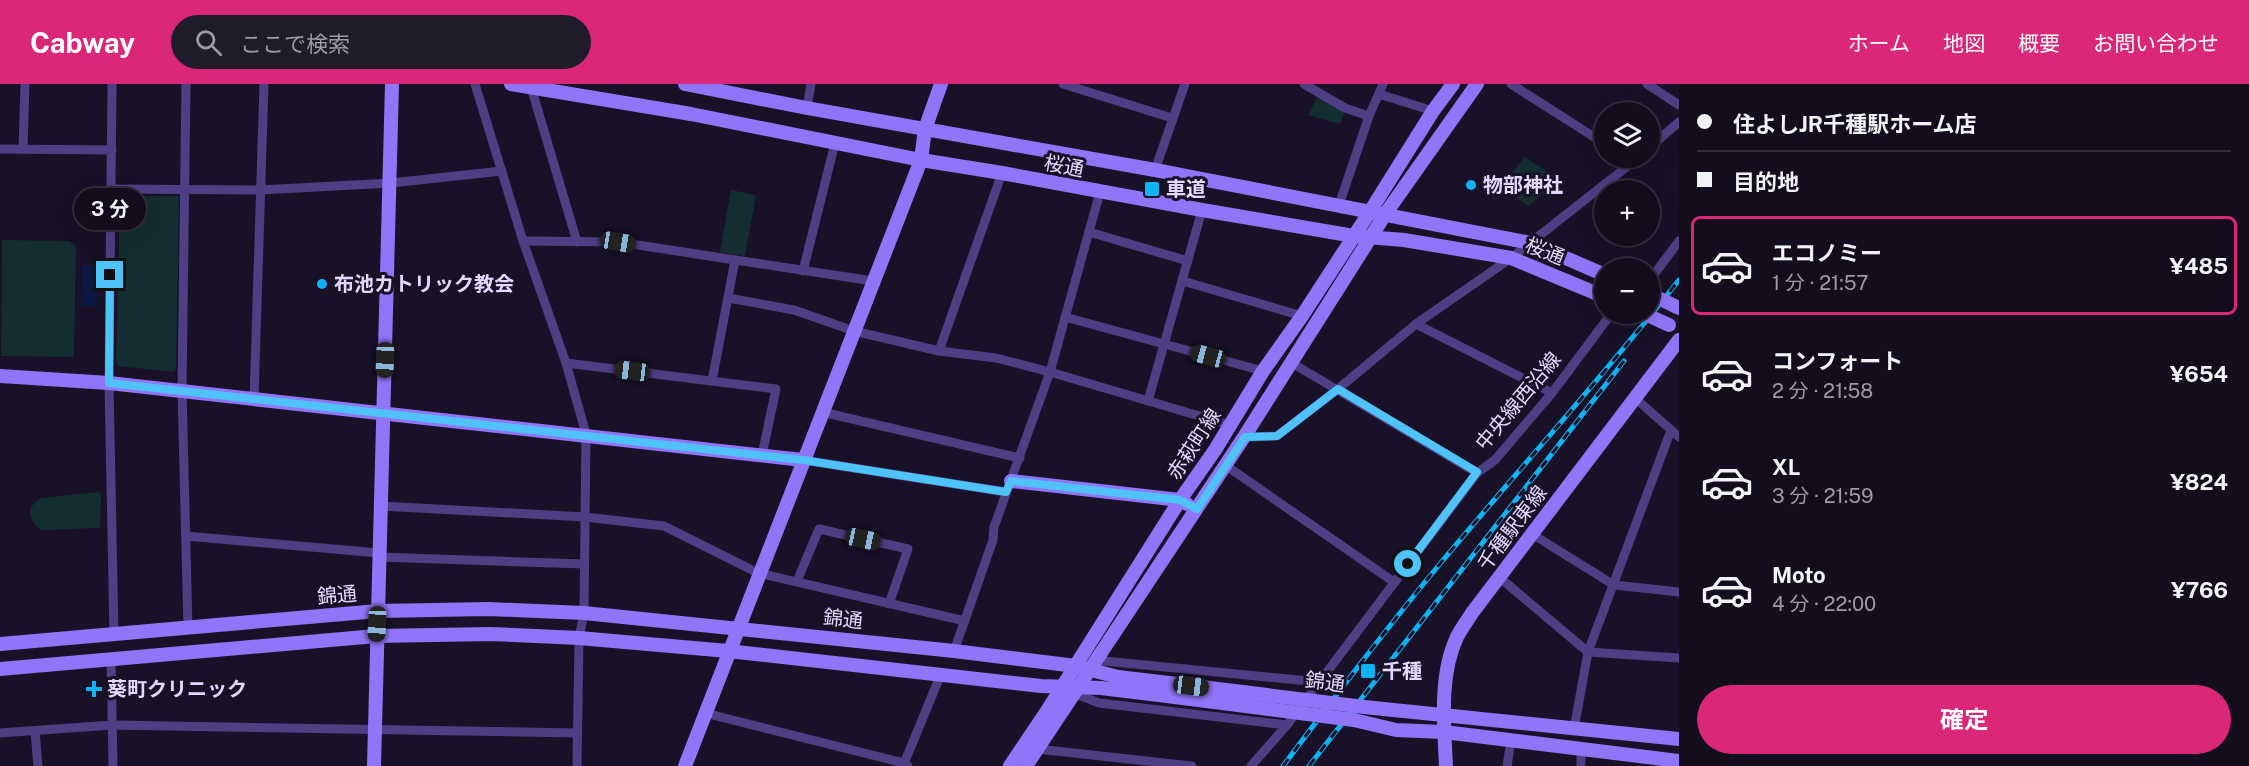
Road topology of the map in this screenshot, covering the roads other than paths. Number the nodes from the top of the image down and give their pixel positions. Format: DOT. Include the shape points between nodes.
graph roads {
  1 [pos="25,84"];
  2 [pos="112,84"];
  3 [pos="186,84"];
  4 [pos="264,84"];
  5 [pos="392,84"];
  6 [pos="475,84"];
  7 [pos="511,84"];
  8 [pos="812,84"];
  9 [pos="941,84"];
  10 [pos="1063,84"];
  11 [pos="1185,84"];
  12 [pos="1304,84"];
  13 [pos="1453,84"];
  14 [pos="1477,84"];
  15 [pos="1511,84"];
  16 [pos="1647,84"];
  17 [pos="692,85"];
  18 [pos="531,87"];
  19 [pos="1381,89"];
  20 [pos="1679,105"];
  21 [pos="807,108"];
  22 [pos="1432,111"];
  23 [pos="1369,116"];
  24 [pos="1172,118"];
  25 [pos="1679,122"];
  26 [pos="925,129"];
  27 [pos="1594,137"];
  28 [pos="1660,138"];
  29 [pos="835,143"];
  30 [pos="0,149"];
  31 [pos="23,149"];
  32 [pos="112,150"];
  33 [pos="921,160"];
  34 [pos="1622,168"];
  35 [pos="1155,170"];
  36 [pos="502,171"];
  37 [pos="1002,173"];
  38 [pos="391,183"];
  39 [pos="111,189"];
  40 [pos="185,189"];
  41 [pos="260,190"];
  42 [pos="1100,192"];
  43 [pos="1340,205"];
  44 [pos="1202,210"];
  45 [pos="1371,210"];
  46 [pos="1386,213"];
  47 [pos="1089,232"];
  48 [pos="1354,236"];
  49 [pos="1371,237"];
  50 [pos="524,241"];
  51 [pos="1679,241"];
  52 [pos="577,242"];
  53 [pos="1531,243"];
  54 [pos="1511,258"];
  55 [pos="735,260"];
  56 [pos="1188,261"];
  57 [pos="1660,267"];
  58 [pos="1594,269"];
  59 [pos="804,271"];
  60 [pos="1183,280"];
  61 [pos="873,281"];
  62 [pos="1594,292"];
  63 [pos="728,298"];
  64 [pos="1660,298"];
  65 [pos="1679,308"];
  66 [pos="1302,316"];
  67 [pos="1065,317"];
  68 [pos="1660,321"];
  69 [pos="1416,324"];
  70 [pos="1604,324"];
  71 [pos="1674,327"];
  72 [pos="854,330"];
  73 [pos="1679,340"];
  74 [pos="1164,344"];
  75 [pos="939,351"];
  76 [pos="566,363"];
  77 [pos="1292,363"];
  78 [pos="1263,371"];
  79 [pos="1050,372"];
  80 [pos="0,376"];
  81 [pos="712,381"];
  82 [pos="109,383"];
  83 [pos="1338,389"];
  84 [pos="182,392"];
  85 [pos="1552,393"];
  86 [pos="1635,398"];
  87 [pos="254,399"];
  88 [pos="1148,401"];
  89 [pos="822,412"];
  90 [pos="383,414"];
  91 [pos="1230,425"];
  92 [pos="1671,430"];
  93 [pos="586,435"];
  94 [pos="1245,437"];
  95 [pos="1679,437"];
  96 [pos="762,455"];
  97 [pos="1020,458"];
  98 [pos="803,460"];
  99 [pos="1225,465"];
  100 [pos="1477,472"];
  101 [pos="1009,487"];
  102 [pos="1180,500"];
  103 [pos="381,506"];
  104 [pos="1197,509"];
  105 [pos="585,517"];
  106 [pos="1532,534"];
  107 [pos="186,536"];
  108 [pos="379,555"];
  109 [pos="584,564"];
  110 [pos="758,573"];
  111 [pos="1499,577"];
  112 [pos="797,581"];
  113 [pos="1394,582"];
  114 [pos="1614,585"];
  115 [pos="1679,592"];
  116 [pos="890,604"];
  117 [pos="378,611"];
  118 [pos="584,613"];
  119 [pos="965,621"];
  120 [pos="188,628"];
  121 [pos="739,628"];
  122 [pos="114,635"];
  123 [pos="376,636"];
  124 [pos="579,638"];
  125 [pos="0,644"];
  126 [pos="728,651"];
  127 [pos="954,651"];
  128 [pos="1588,652"];
  129 [pos="1679,658"];
  130 [pos="111,659"];
  131 [pos="1094,665"];
  132 [pos="1076,666"];
  133 [pos="0,669"];
  134 [pos="940,675"];
  135 [pos="1319,682"];
  136 [pos="1062,687"];
  137 [pos="1168,690"];
  138 [pos="1077,691"];
  139 [pos="705,713"];
  140 [pos="1445,715"];
  141 [pos="112,725"];
  142 [pos="1287,725"];
  143 [pos="1574,729"];
  144 [pos="35,730"];
  145 [pos="375,730"];
  146 [pos="1444,732"];
  147 [pos="0,733"];
  148 [pos="577,733"];
  149 [pos="1679,739"];
  150 [pos="1511,741"];
  151 [pos="1037,749"];
  152 [pos="1581,749"];
  153 [pos="1679,761"];
  154 [pos="905,765"];
  155 [pos="38,766"];
  156 [pos="113,766"];
  157 [pos="374,766"];
  158 [pos="577,766"];
  159 [pos="685,766"];
  160 [pos="1010,766"];
  161 [pos="1026,766"];
  162 [pos="1192,766"];
  163 [pos="1251,766"];
  164 [pos="1446,766"];
  165 [pos="1508,766"];
  166 [pos="1581,766"];
  1 -- 31 [label="street"];
  2 -- 32 [label="street"];
  3 -- 40 [label="street"];
  4 -- 41 [label="street"];
  5 -- 38 [label="street"];
  6 -- 36 [label="street"];
  7 -- 18 [label="street, 桜通"];
  8 -- 21 [label="street"];
  9 -- 26 [label="street"];
  10 -- 24 [label="street"];
  11 -- 24 [label="street"];
  12 -- 23 [label="street" via="1345,108"];
  13 -- 22 [label="street, 赤萩町線"];
  14 -- 46 [label="street, 赤萩町線"];
  15 -- 27 [label="street"];
  16 -- 20 [label="street"];
  17 -- 21 [label="street, 桜通"];
  18 -- 29 [label="street, 桜通"];
  18 -- 52 [label="street"];
  19 -- 22 [label="street"];
  19 -- 23 [label="street"];
  21 -- 26 [label="street, 桜通"];
  22 -- 45 [label="street, 赤萩町線"];
  23 -- 43 [label="street"];
  24 -- 35 [label="street"];
  25 -- 28 [label="street"];
  26 -- 33 [label="street"];
  26 -- 35 [label="street, 桜通"];
  29 -- 33 [label="street, 桜通"];
  29 -- 59 [label="street"];
  30 -- 31 [label="street"];
  31 -- 32 [label="street"];
  32 -- 39 [label="street"];
  33 -- 37 [label="street, 桜通"];
  33 -- 61 [label="street"];
  34 -- 53 [label="street"];
  35 -- 43 [label="street, 桜通"];
  36 -- 38 [label="street"];
  36 -- 50 [label="street"];
  37 -- 42 [label="street, 桜通"];
  37 -- 75 [label="street"];
  38 -- 41 [label="street"];
  38 -- 90 [label="street"];
  39 -- 40 [label="street"];
  39 -- 82 [label="street"];
  40 -- 41 [label="street"];
  40 -- 84 [label="street"];
  41 -- 87 [label="street"];
  42 -- 44 [label="street, 桜通"];
  42 -- 47 [label="street"];
  43 -- 45 [label="street, 桜通"];
  44 -- 48 [label="street, 桜通"];
  44 -- 56 [label="street"];
  45 -- 46 [label="street, 桜通"];
  45 -- 48 [label="street, 赤萩町線"];
  46 -- 49 [label="street, 赤萩町線"];
  46 -- 53 [label="street, 桜通"];
  47 -- 56 [label="street"];
  47 -- 67 [label="street"];
  48 -- 49 [label="street, 桜通"];
  48 -- 66 [label="street, 赤萩町線"];
  49 -- 54 [label="street, 桜通"];
  49 -- 77 [label="street, 赤萩町線"];
  50 -- 52 [label="street"];
  50 -- 76 [label="street"];
  51 -- 57 [label="street"];
  52 -- 55 [label="street" via="618,242"];
  53 -- 54 [label="street"];
  53 -- 58 [label="street, 桜通"];
  54 -- 62 [label="street, 桜通"];
  54 -- 69 [label="street"];
  55 -- 59 [label="street"];
  55 -- 63 [label="street"];
  56 -- 60 [label="street"];
  59 -- 61 [label="street"];
  60 -- 66 [label="street"];
  60 -- 74 [label="street"];
  61 -- 72 [label="street"];
  63 -- 72 [label="street" via="794,310"];
  63 -- 81 [label="street"];
  64 -- 65 [label="street, bridge"];
  66 -- 78 [label="street, 赤萩町線"];
  67 -- 74 [label="street"];
  67 -- 79 [label="street"];
  68 -- 71 [label="street, bridge"];
  69 -- 83 [label="street"];
  69 -- 85 [label="street"];
  70 -- 85 [label="street, 中央線西沿線"];
  72 -- 75 [label="street"];
  72 -- 89 [label="street"];
  73 -- 86 [label="street, 千種駅東線"];
  74 -- 78 [label="street"];
  74 -- 88 [label="street"];
  75 -- 79 [label="street" via="996,358"];
  76 -- 81 [label="street"];
  76 -- 93 [label="street"];
  77 -- 83 [label="street"];
  77 -- 94 [label="street, 赤萩町線"];
  78 -- 91 [label="street, 赤萩町線"];
  79 -- 88 [label="street"];
  79 -- 97 [label="street"];
  80 -- 82 [label="street"];
  81 -- 96 [label="street" via="776,389"];
  82 -- 84 [label="street"];
  82 -- 122 [label="street"];
  83 -- 94 [label="street" via="1277,436"];
  83 -- 100 [label="street"];
  84 -- 87 [label="street"];
  84 -- 107 [label="street"];
  85 -- 100 [label="street, 中央線西沿線" via="1495,460"];
  86 -- 92 [label="street"];
  86 -- 106 [label="street, 千種駅東線"];
  87 -- 90 [label="street"];
  88 -- 91 [label="street"];
  89 -- 97 [label="street"];
  89 -- 98 [label="street"];
  90 -- 93 [label="street"];
  90 -- 103 [label="street"];
  91 -- 102 [label="street, 赤萩町線"];
  92 -- 95 [label="street"];
  92 -- 114 [label="street"];
  93 -- 96 [label="street"];
  93 -- 105 [label="street"];
  94 -- 99 [label="street, 赤萩町線"];
  96 -- 98 [label="street"];
  97 -- 101 [label="street"];
  98 -- 101 [label="street"];
  98 -- 110 [label="street"];
  99 -- 104 [label="street, 赤萩町線"];
  99 -- 113 [label="street"];
  100 -- 113 [label="street, 中央線西沿線"];
  101 -- 102 [label="street"];
  101 -- 119 [label="street"];
  102 -- 104 [label="street"];
  102 -- 132 [label="street, 赤萩町線"];
  103 -- 105 [label="street"];
  103 -- 108 [label="street"];
  104 -- 131 [label="street, 赤萩町線"];
  105 -- 109 [label="street"];
  105 -- 110 [label="street" via="664,526"];
  106 -- 111 [label="street, 千種駅東線"];
  106 -- 114 [label="street"];
  107 -- 108 [label="street"];
  107 -- 120 [label="street"];
  108 -- 109 [label="street"];
  108 -- 117 [label="street"];
  109 -- 118 [label="street"];
  110 -- 112 [label="street"];
  110 -- 121 [label="street"];
  111 -- 128 [label="street"];
  111 -- 140 [label="street, 千種駅東線" via="1457,637 1447,674"];
  112 -- 116 [label="street"];
  112 -- 116 [label="street" via="819,529 908,549"];
  113 -- 135 [label="street, 中央線西沿線"];
  114 -- 115 [label="street"];
  114 -- 128 [label="street"];
  116 -- 119 [label="street"];
  117 -- 118 [label="street, 錦通" via="489,609"];
  117 -- 120 [label="street, 錦通"];
  117 -- 123 [label="street"];
  118 -- 121 [label="street, 錦通"];
  118 -- 124 [label="street"];
  119 -- 127 [label="street"];
  120 -- 122 [label="street, 錦通"];
  121 -- 126 [label="street"];
  121 -- 127 [label="street, 錦通"];
  122 -- 125 [label="street, 錦通"];
  123 -- 124 [label="street, 錦通" via="491,634"];
  123 -- 130 [label="street, 錦通"];
  123 -- 145 [label="street"];
  124 -- 126 [label="street, 錦通"];
  124 -- 148 [label="street"];
  126 -- 134 [label="street, 錦通"];
  126 -- 139 [label="street"];
  127 -- 132 [label="street, 錦通"];
  128 -- 129 [label="street"];
  128 -- 143 [label="street"];
  130 -- 133 [label="street, 錦通"];
  130 -- 141 [label="street"];
  131 -- 132 [label="street, 錦通"];
  131 -- 135 [label="street"];
  131 -- 137 [label="street, 錦通" via="1118,677"];
  131 -- 138 [label="street, 赤萩町線"];
  132 -- 136 [label="street, 赤萩町線"];
  134 -- 136 [label="street, 錦通"];
  134 -- 154 [label="street"];
  135 -- 142 [label="street, 中央線西沿線"];
  136 -- 138 [label="street, 錦通"];
  136 -- 160 [label="street, 赤萩町線"];
  137 -- 138 [label="street, 錦通"];
  137 -- 140 [label="street, 錦通, bridge"];
  137 -- 146 [label="street, 錦通, bridge" via="1396,730"];
  138 -- 142 [label="street" via="1104,704"];
  138 -- 151 [label="street, 赤萩町線"];
  139 -- 154 [label="street"];
  139 -- 159 [label="street"];
  140 -- 143 [label="street, 錦通"];
  140 -- 146 [label="street, 千種駅東線"];
  141 -- 144 [label="street"];
  141 -- 145 [label="street"];
  141 -- 156 [label="street"];
  142 -- 163 [label="street, 中央線西沿線"];
  143 -- 149 [label="street, 錦通"];
  144 -- 147 [label="street"];
  144 -- 155 [label="street"];
  145 -- 148 [label="street"];
  145 -- 157 [label="street"];
  146 -- 150 [label="street, 錦通"];
  146 -- 164 [label="street, 千種駅東線"];
  148 -- 158 [label="street"];
  150 -- 152 [label="street, 錦通"];
  150 -- 165 [label="street"];
  151 -- 161 [label="street, 赤萩町線"];
  151 -- 162 [label="street"];
  152 -- 153 [label="street, 錦通"];
  152 -- 166 [label="street"];
}
